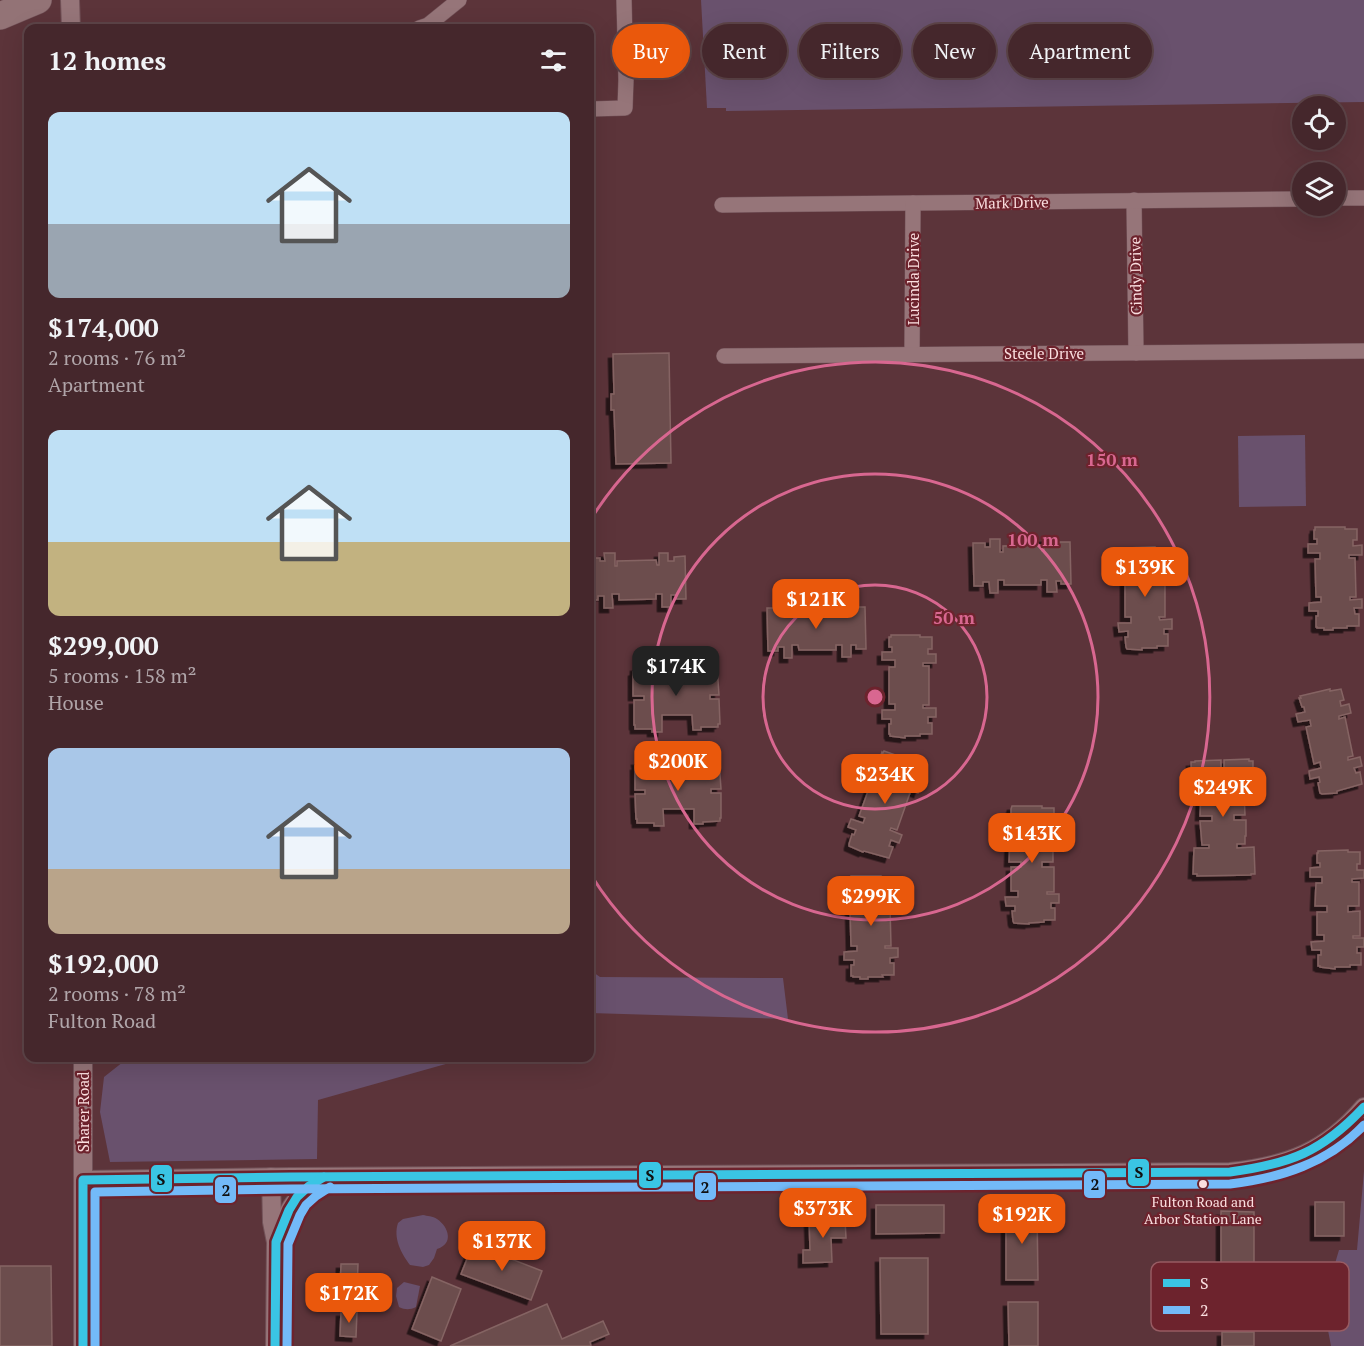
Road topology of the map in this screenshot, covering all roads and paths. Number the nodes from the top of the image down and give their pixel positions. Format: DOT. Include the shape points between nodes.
graph roads {
  1 [pos="38,0"];
  2 [pos="70,0"];
  3 [pos="459,0"];
  4 [pos="624,0"];
  5 [pos="0,16"];
  6 [pos="71,24"];
  7 [pos="429,24"];
  8 [pos="594,109"];
  9 [pos="1346,198"];
  10 [pos="1364,198"];
  11 [pos="1292,199"];
  12 [pos="1134,200"];
  13 [pos="913,203"];
  14 [pos="722,205"];
  15 [pos="1364,351"];
  16 [pos="1136,353"];
  17 [pos="912,354"];
  18 [pos="724,356"];
  19 [pos="83,1062"];
  20 [pos="1364,1107"];
  21 [pos="271,1177"];
  22 [pos="324,1177"];
  23 [pos="82,1180"];
  24 [pos="276,1242"];
  25 [pos="83,1346"];
  26 [pos="276,1346"];
  1 -- 5 [label="highway"];
  2 -- 6 [label="street"];
  3 -- 7 [label="street"];
  4 -- 8 [label="street" via="625,108"];
  9 -- 10 [label="street"];
  11 -- 12 [label="street, Mark Drive"];
  12 -- 13 [label="street, Mark Drive"];
  12 -- 16 [label="street, Cindy Drive"];
  13 -- 14 [label="street, Mark Drive"];
  13 -- 17 [label="street, Lucinda Drive"];
  15 -- 16 [label="street, Steele Drive"];
  16 -- 17 [label="street, Steele Drive"];
  17 -- 18 [label="street, Steele Drive"];
  19 -- 23 [label="street, Sharer Road"];
  20 -- 22 [label="street" via="1330,1140 1307,1153 1275,1165 1230,1172"];
  21 -- 22 [label="street"];
  21 -- 23 [label="street"];
  21 -- 24 [label="street"];
  22 -- 24 [label="street" via="297,1197"];
  23 -- 25 [label="street, Sharer Road"];
  24 -- 26 [label="street"];
}
